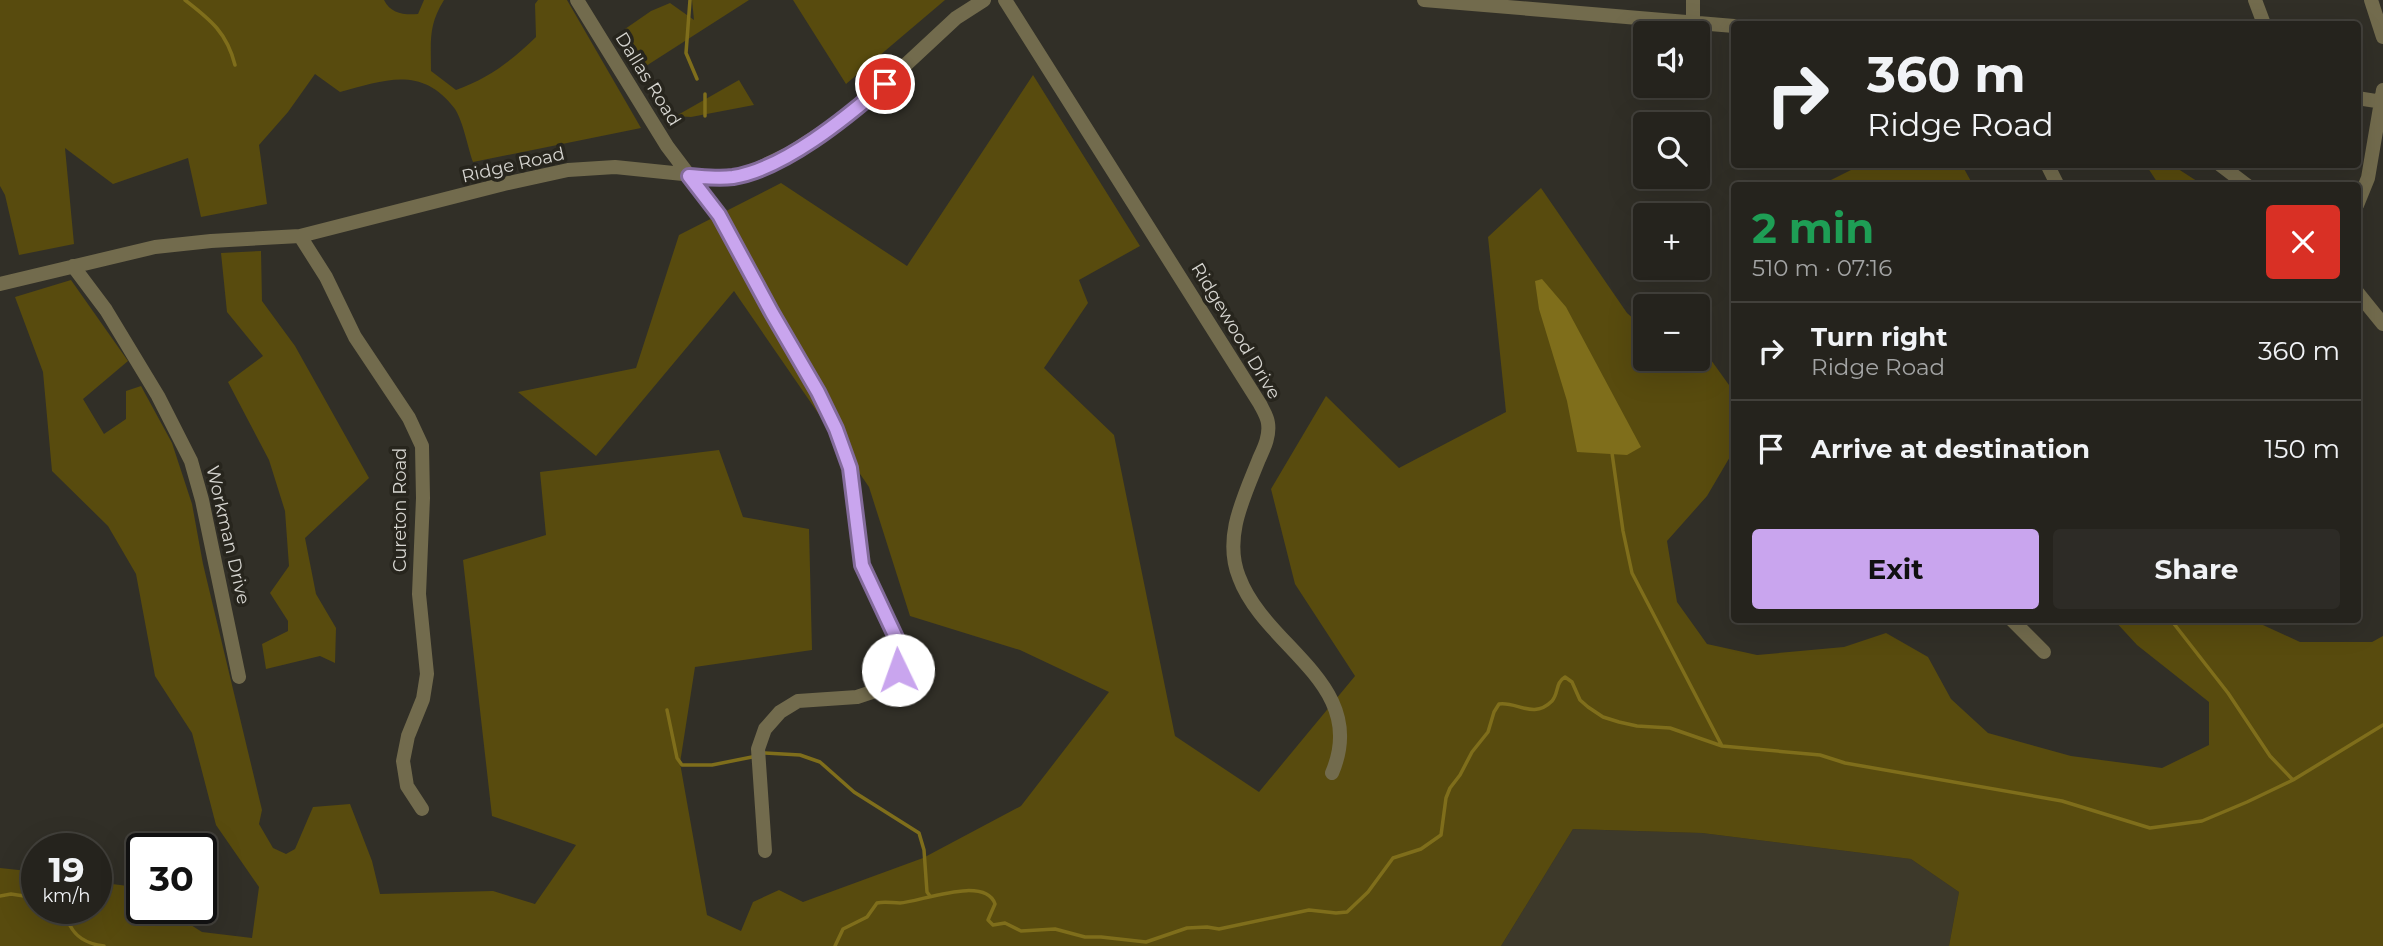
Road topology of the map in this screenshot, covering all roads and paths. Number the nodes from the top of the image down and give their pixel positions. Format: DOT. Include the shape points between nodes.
graph roads {
  1 [pos="577,0"];
  2 [pos="984,0"];
  3 [pos="1005,0"];
  4 [pos="1424,0"];
  5 [pos="1693,0"];
  6 [pos="2255,0"];
  7 [pos="2371,0"];
  8 [pos="1455,1"];
  9 [pos="1671,21"];
  10 [pos="1693,21"];
  11 [pos="2263,21"];
  12 [pos="1710,24"];
  13 [pos="1731,26"];
  14 [pos="2383,37"];
  15 [pos="2361,98"];
  16 [pos="2382,98"];
  17 [pos="2224,168"];
  18 [pos="689,176"];
  19 [pos="2243,182"];
  20 [pos="2361,195"];
  21 [pos="300,236"];
  22 [pos="74,266"];
  23 [pos="0,284"];
  24 [pos="2361,297"];
  25 [pos="2383,324"];
  26 [pos="2015,623"];
  27 [pos="2044,652"];
  28 [pos="239,677"];
  29 [pos="1332,773"];
  30 [pos="422,809"];
  31 [pos="765,851"];
  1 -- 18 [label="street, Dallas Road"];
  2 -- 18 [label="street, Ridge Road" via="956,19 851,112 792,152 750,173 722,178"];
  3 -- 29 [label="street, Ridgewood Drive" via="1267,419 1267,439 1234,527 1235,564 1259,611 1333,700 1340,746"];
  4 -- 8 [label="street"];
  5 -- 10 [label="street"];
  6 -- 11 [label="street"];
  7 -- 14 [label="street"];
  8 -- 9 [label="street"];
  12 -- 13 [label="street"];
  15 -- 16 [label="street"];
  16 -- 20 [label="street"];
  17 -- 19 [label="street"];
  18 -- 21 [label="street, Ridge Road" via="615,167 568,170"];
  18 -- 31 [label="street, Dallas Road" via="719,215 836,429 850,468 862,565 901,655 896,675 878,690 857,697 802,700 771,721 758,749"];
  21 -- 22 [label="street, Ridge Road" via="180,243"];
  21 -- 30 [label="street, Cureton Road" via="422,446 419,594 427,674 403,761 407,786"];
  22 -- 23 [label="street, Ridge Road"];
  22 -- 28 [label="street, Workman Drive" via="158,396 191,461"];
  24 -- 25 [label="street"];
  26 -- 27 [label="street"];
}
